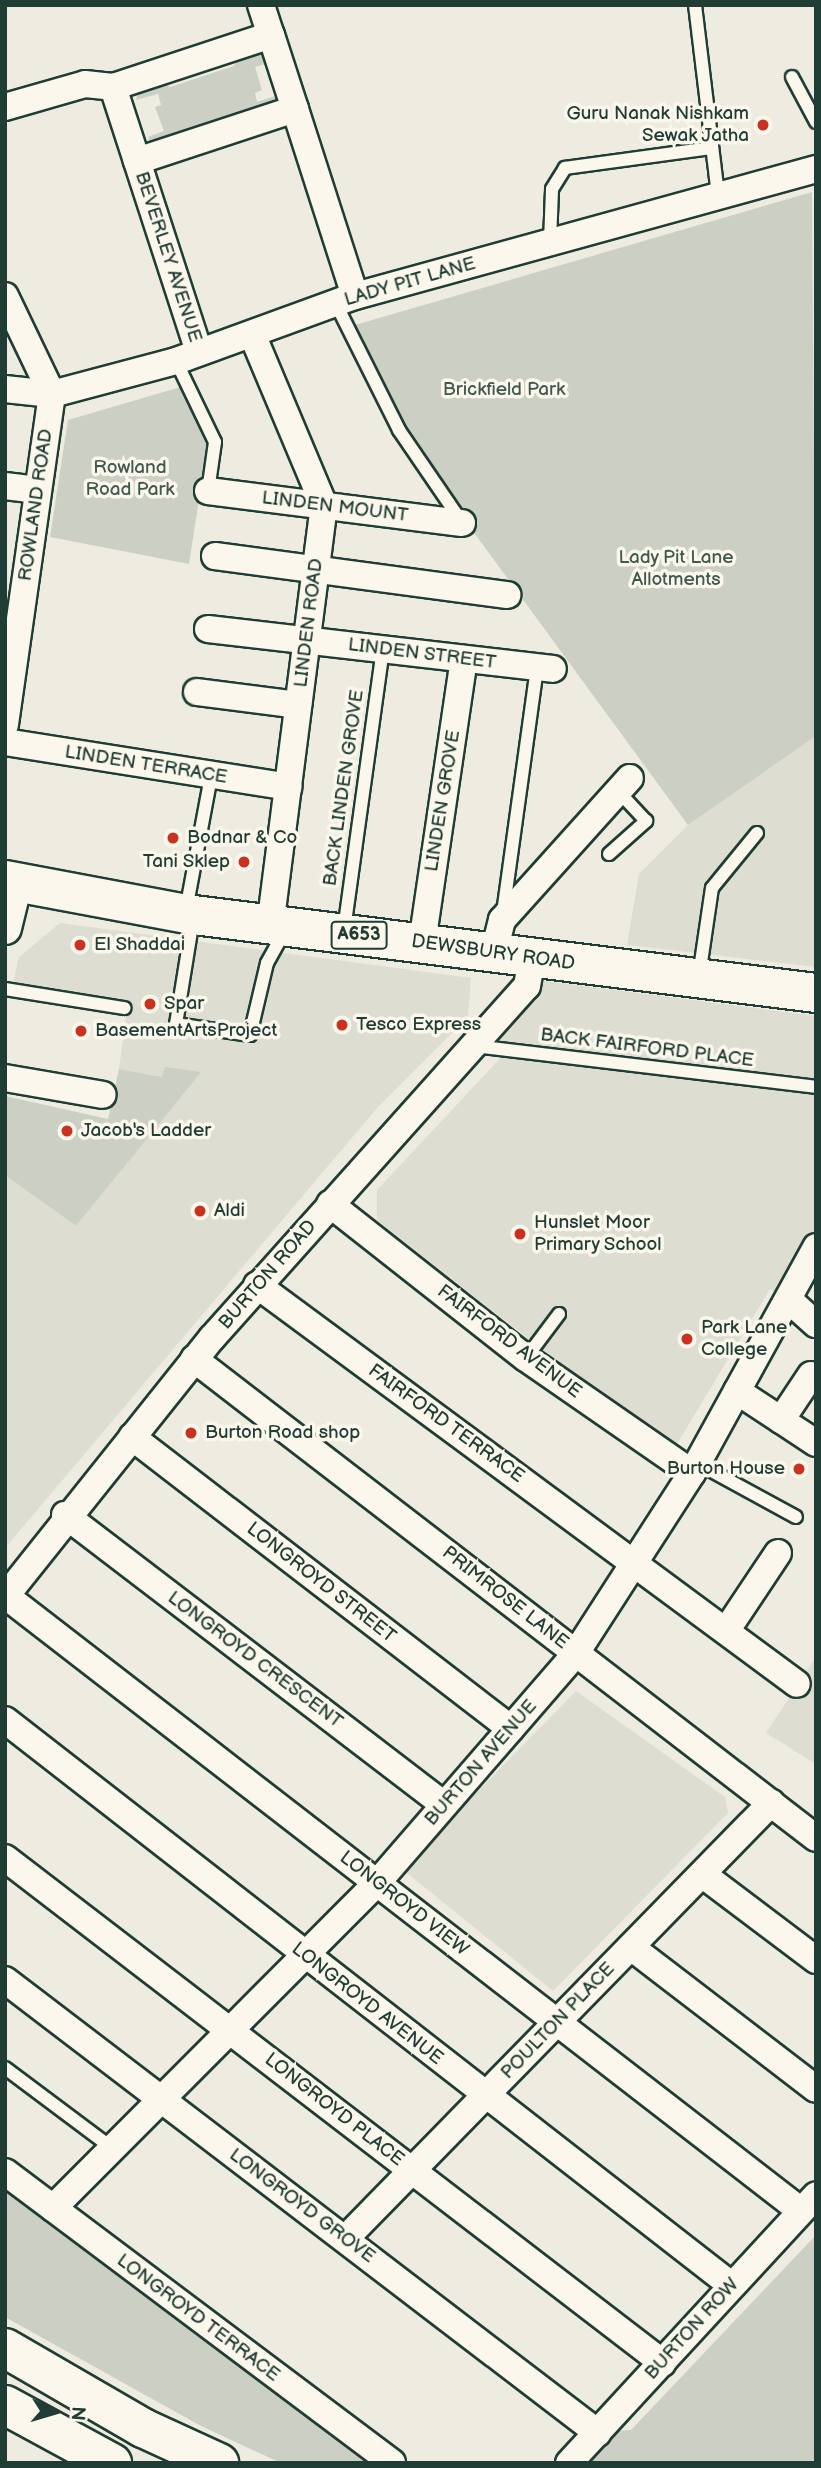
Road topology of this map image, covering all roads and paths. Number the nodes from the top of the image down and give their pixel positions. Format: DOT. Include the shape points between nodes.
graph roads {
  1 [pos="261,5"];
  2 [pos="695,5"];
  3 [pos="271,35"];
  4 [pos="792,77"];
  5 [pos="113,87"];
  6 [pos="5,107"];
  7 [pos="295,109"];
  8 [pos="816,122"];
  9 [pos="711,148"];
  10 [pos="137,161"];
  11 [pos="816,169"];
  12 [pos="718,196"];
  13 [pos="550,243"];
  14 [pos="345,300"];
  15 [pos="6,301"];
  16 [pos="252,334"];
  17 [pos="187,356"];
  18 [pos="5,389"];
  19 [pos="52,394"];
  20 [pos="5,486"];
  21 [pos="38,489"];
  22 [pos="208,491"];
  23 [pos="324,505"];
  24 [pos="462,523"];
  25 [pos="215,556"];
  26 [pos="316,570"];
  27 [pos="507,595"];
  28 [pos="208,629"];
  29 [pos="307,640"];
  30 [pos="383,649"];
  31 [pos="464,659"];
  32 [pos="545,668"];
  33 [pos="197,692"];
  34 [pos="298,705"];
  35 [pos="5,724"];
  36 [pos="5,742"];
  37 [pos="211,776"];
  38 [pos="624,785"];
  39 [pos="288,787"];
  40 [pos="757,833"];
  41 [pos="609,854"];
  42 [pos="11,881"];
  43 [pos="189,914"];
  44 [pos="279,925"];
  45 [pos="5,928"];
  46 [pos="343,932"];
  47 [pos="498,936"];
  48 [pos="422,943"];
  49 [pos="531,958"];
  50 [pos="699,980"];
  51 [pos="5,989"];
  52 [pos="816,993"];
  53 [pos="124,1008"];
  54 [pos="474,1046"];
  55 [pos="5,1078"];
  56 [pos="816,1087"];
  57 [pos="103,1095"];
  58 [pos="330,1204"];
  59 [pos="816,1247"];
  60 [pos="257,1285"];
  61 [pos="789,1300"];
  62 [pos="559,1314"];
  63 [pos="816,1324"];
  64 [pos="526,1358"];
  65 [pos="194,1359"];
  66 [pos="811,1375"];
  67 [pos="737,1391"];
  68 [pos="781,1420"];
  69 [pos="132,1437"];
  70 [pos="816,1443"];
  71 [pos="692,1473"];
  72 [pos="65,1515"];
  73 [pos="796,1517"];
  74 [pos="778,1553"];
  75 [pos="635,1563"];
  76 [pos="6,1597"];
  77 [pos="728,1628"];
  78 [pos="576,1653"];
  79 [pos="797,1684"];
  80 [pos="5,1720"];
  81 [pos="511,1729"];
  82 [pos="771,1803"];
  83 [pos="444,1805"];
  84 [pos="816,1838"];
  85 [pos="5,1858"];
  86 [pos="702,1874"];
  87 [pos="377,1883"];
  88 [pos="631,1947"];
  89 [pos="304,1956"];
  90 [pos="816,1960"];
  91 [pos="5,1980"];
  92 [pos="557,2022"];
  93 [pos="230,2031"];
  94 [pos="5,2068"];
  95 [pos="816,2089"];
  96 [pos="485,2096"];
  97 [pos="161,2099"];
  98 [pos="112,2148"];
  99 [pos="413,2171"];
  100 [pos="5,2172"];
  101 [pos="808,2203"];
  102 [pos="53,2207"];
  103 [pos="345,2239"];
  104 [pos="731,2285"];
  105 [pos="5,2348"];
  106 [pos="663,2363"];
  107 [pos="5,2405"];
  108 [pos="5,2414"];
  109 [pos="598,2433"];
  110 [pos="83,2463"];
  111 [pos="112,2463"];
  112 [pos="219,2463"];
  113 [pos="392,2463"];
  114 [pos="569,2463"];
  1 -- 3 [label="street"];
  2 -- 9 [label="lane"];
  3 -- 5 [label="street"];
  3 -- 7 [label="street"];
  4 -- 8 [label="lane"];
  5 -- 6 [label="street" via="85,84"];
  5 -- 10 [label="street, BEVERLEY AVENUE"];
  7 -- 10 [label="street"];
  7 -- 14 [label="street"];
  9 -- 12 [label="lane"];
  9 -- 13 [label="lane" via="565,168 552,189"];
  10 -- 17 [label="street, BEVERLEY AVENUE"];
  11 -- 12 [label="street, LADY PIT LANE"];
  12 -- 13 [label="street, LADY PIT LANE"];
  13 -- 14 [label="street, LADY PIT LANE"];
  14 -- 16 [label="street, LADY PIT LANE"];
  14 -- 24 [label="lane" via="399,430"];
  15 -- 19 [label="street"];
  16 -- 17 [label="street, LADY PIT LANE"];
  16 -- 23 [label="street, LINDEN ROAD"];
  17 -- 19 [label="street, LADY PIT LANE"];
  17 -- 22 [label="lane" via="215,442"];
  18 -- 19 [label="street, LADY PIT LANE"];
  19 -- 21 [label="street, ROWLAND ROAD"];
  20 -- 21 [label="street"];
  21 -- 35 [label="street, ROWLAND ROAD"];
  22 -- 23 [label="street, LINDEN MOUNT"];
  23 -- 24 [label="street, LINDEN MOUNT"];
  23 -- 26 [label="street, LINDEN ROAD"];
  25 -- 26 [label="street"];
  26 -- 27 [label="street"];
  26 -- 29 [label="street, LINDEN ROAD"];
  28 -- 29 [label="street, LINDEN STREET"];
  29 -- 30 [label="street, LINDEN STREET"];
  29 -- 34 [label="street, LINDEN ROAD"];
  30 -- 31 [label="street, LINDEN STREET"];
  30 -- 46 [label="lane, BACK LINDEN GROVE"];
  31 -- 32 [label="street, LINDEN STREET"];
  31 -- 48 [label="street, LINDEN GROVE"];
  32 -- 47 [label="lane"];
  33 -- 34 [label="street"];
  34 -- 39 [label="street, LINDEN ROAD"];
  36 -- 37 [label="street, LINDEN TERRACE"];
  37 -- 39 [label="street, LINDEN TERRACE"];
  37 -- 43 [label="lane"];
  38 -- 41 [label="lane" via="646,821"];
  38 -- 47 [label="street"];
  39 -- 44 [label="street, LINDEN ROAD" via="275,879"];
  40 -- 50 [label="lane" via="712,888"];
  42 -- 43 [label="main road, DEWSBURY ROAD / A653"];
  42 -- 45 [label="street"];
  43 -- 44 [label="main road, DEWSBURY ROAD / A653"];
  43 -- 44 [label="lane" via="176,1024 250,1035"];
  44 -- 46 [label="main road, DEWSBURY ROAD / A653"];
  46 -- 48 [label="main road, DEWSBURY ROAD / A653"];
  47 -- 48 [label="main road, DEWSBURY ROAD / A653"];
  47 -- 49 [label="main road, DEWSBURY ROAD / A653"];
  49 -- 50 [label="main road, DEWSBURY ROAD / A653"];
  49 -- 54 [label="street, BURTON ROAD" via="527,986"];
  50 -- 52 [label="main road, DEWSBURY ROAD / A653"];
  51 -- 53 [label="lane"];
  54 -- 56 [label="lane, BACK FAIRFORD PLACE"];
  54 -- 58 [label="street, BURTON ROAD"];
  55 -- 57 [label="street"];
  58 -- 60 [label="street, BURTON ROAD"];
  58 -- 64 [label="street, FAIRFORD AVENUE"];
  59 -- 61 [label="street, BURTON AVENUE"];
  60 -- 65 [label="street, BURTON ROAD"];
  60 -- 75 [label="street, FAIRFORD TERRACE"];
  61 -- 63 [label="street"];
  61 -- 67 [label="street, BURTON AVENUE"];
  62 -- 64 [label="lane"];
  64 -- 71 [label="street, FAIRFORD AVENUE"];
  65 -- 69 [label="street, BURTON ROAD"];
  65 -- 78 [label="street, PRIMROSE LANE"];
  66 -- 68 [label="street"];
  67 -- 68 [label="street"];
  67 -- 71 [label="street, BURTON AVENUE"];
  68 -- 70 [label="street"];
  69 -- 72 [label="street, BURTON ROAD"];
  69 -- 81 [label="street, LONGROYD STREET"];
  71 -- 73 [label="lane" via="708,1469"];
  71 -- 75 [label="street, BURTON AVENUE"];
  72 -- 76 [label="street, BURTON ROAD"];
  72 -- 83 [label="street, LONGROYD CRESCENT"];
  74 -- 77 [label="street"];
  75 -- 77 [label="street, FAIRFORD TERRACE"];
  75 -- 78 [label="street, BURTON AVENUE"];
  76 -- 87 [label="street, LONGROYD VIEW"];
  77 -- 79 [label="street, FAIRFORD TERRACE"];
  78 -- 81 [label="street, BURTON AVENUE"];
  78 -- 82 [label="street, PRIMROSE LANE"];
  80 -- 89 [label="street, LONGROYD AVENUE"];
  81 -- 83 [label="street, BURTON AVENUE"];
  82 -- 84 [label="street, PRIMROSE LANE"];
  82 -- 86 [label="street, POULTON PLACE"];
  83 -- 87 [label="street, BURTON AVENUE"];
  85 -- 93 [label="street, LONGROYD PLACE"];
  86 -- 88 [label="street, POULTON PLACE"];
  86 -- 90 [label="street"];
  87 -- 89 [label="street, BURTON AVENUE"];
  87 -- 92 [label="street, LONGROYD VIEW"];
  88 -- 92 [label="street, POULTON PLACE"];
  88 -- 95 [label="street"];
  89 -- 93 [label="street, BURTON AVENUE"];
  89 -- 96 [label="street, LONGROYD AVENUE"];
  91 -- 97 [label="street, LONGROYD GROVE"];
  92 -- 96 [label="street, POULTON PLACE"];
  92 -- 101 [label="street, LONGROYD VIEW"];
  93 -- 97 [label="street, BURTON AVENUE"];
  93 -- 99 [label="street, LONGROYD PLACE"];
  94 -- 98 [label="lane"];
  96 -- 99 [label="street, POULTON PLACE"];
  96 -- 104 [label="street, LONGROYD AVENUE"];
  97 -- 98 [label="street, BURTON AVENUE"];
  97 -- 103 [label="street, LONGROYD GROVE"];
  98 -- 102 [label="street, BURTON AVENUE"];
  99 -- 103 [label="street, POULTON PLACE"];
  99 -- 106 [label="street, LONGROYD PLACE"];
  100 -- 102 [label="street, LONGROYD TERRACE"];
  101 -- 104 [label="street, BURTON ROW"];
  102 -- 113 [label="street, LONGROYD TERRACE"];
  103 -- 109 [label="street, LONGROYD GROVE"];
  104 -- 106 [label="street, BURTON ROW"];
  105 -- 112 [label="main road" via="143,2428"];
  106 -- 109 [label="street, BURTON ROW"];
  107 -- 111 [label="main road"];
  108 -- 110 [label="main road"];
  109 -- 114 [label="street, BURTON ROW"];
}
